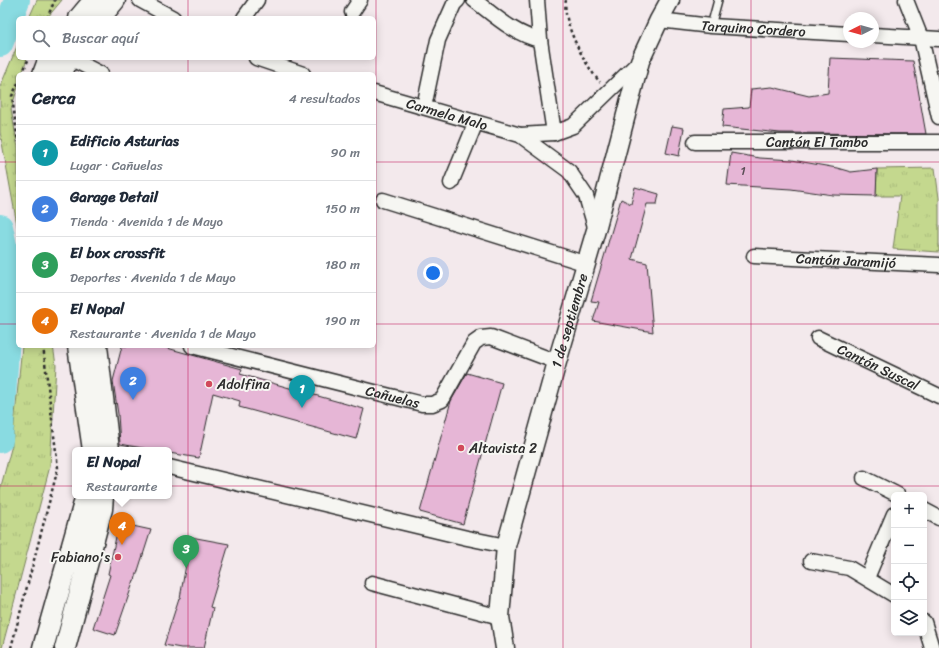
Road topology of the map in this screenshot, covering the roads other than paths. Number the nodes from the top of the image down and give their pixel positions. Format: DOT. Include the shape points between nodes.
graph roads {
  1 [pos="80,0"];
  2 [pos="94,0"];
  3 [pos="115,0"];
  4 [pos="140,0"];
  5 [pos="257,0"];
  6 [pos="360,0"];
  7 [pos="458,0"];
  8 [pos="474,0"];
  9 [pos="537,0"];
  10 [pos="670,0"];
  11 [pos="718,0"];
  12 [pos="906,0"];
  13 [pos="352,12"];
  14 [pos="79,16"];
  15 [pos="81,16"];
  16 [pos="102,16"];
  17 [pos="169,16"];
  18 [pos="245,16"];
  19 [pos="659,20"];
  20 [pos="711,26"];
  21 [pos="843,34"];
  22 [pos="879,35"];
  23 [pos="921,38"];
  24 [pos="939,39"];
  25 [pos="540,40"];
  26 [pos="48,60"];
  27 [pos="68,60"];
  28 [pos="73,60"];
  29 [pos="261,60"];
  30 [pos="640,61"];
  31 [pos="44,72"];
  32 [pos="63,72"];
  33 [pos="97,72"];
  34 [pos="291,72"];
  35 [pos="376,94"];
  36 [pos="424,107"];
  37 [pos="938,108"];
  38 [pos="476,122"];
  39 [pos="554,133"];
  40 [pos="520,135"];
  41 [pos="695,142"];
  42 [pos="939,142"];
  43 [pos="451,183"];
  44 [pos="383,200"];
  45 [pos="596,230"];
  46 [pos="754,256"];
  47 [pos="587,264"];
  48 [pos="939,265"];
  49 [pos="818,338"];
  50 [pos="78,348"];
  51 [pos="97,348"];
  52 [pos="200,348"];
  53 [pos="558,362"];
  54 [pos="939,396"];
  55 [pos="93,447"];
  56 [pos="109,447"];
  57 [pos="172,468"];
  58 [pos="864,478"];
  59 [pos="892,492"];
  60 [pos="85,499"];
  61 [pos="103,499"];
  62 [pos="927,512"];
  63 [pos="939,518"];
  64 [pos="891,521"];
  65 [pos="506,546"];
  66 [pos="811,561"];
  67 [pos="867,578"];
  68 [pos="372,583"];
  69 [pos="891,593"];
  70 [pos="500,617"];
  71 [pos="927,632"];
  72 [pos="43,648"];
  73 [pos="65,648"];
  74 [pos="505,648"];
  75 [pos="932,648"];
  1 -- 14 [label="main road"];
  2 -- 15 [label="main road"];
  3 -- 16 [label="main road"];
  4 -- 17 [label="street"];
  5 -- 18 [label="street"];
  6 -- 13 [label="street"];
  7 -- 36 [label="street" via="438,40"];
  8 -- 25 [label="street" via="504,24 526,36"];
  9 -- 25 [label="street"];
  10 -- 19 [label="street, 1 de septiembre"];
  11 -- 20 [label="lane"];
  12 -- 23 [label="street"];
  19 -- 20 [label="street, Tarquino Cordero"];
  19 -- 30 [label="street, 1 de septiembre"];
  20 -- 21 [label="street, Tarquino Cordero"];
  22 -- 23 [label="street"];
  23 -- 24 [label="street"];
  23 -- 37 [label="street"];
  25 -- 39 [label="street"];
  26 -- 31 [label="main road"];
  27 -- 32 [label="main road"];
  28 -- 33 [label="street"];
  29 -- 34 [label="street"];
  30 -- 39 [label="street, Carmela Malo" via="573,126"];
  30 -- 45 [label="street, 1 de septiembre"];
  35 -- 36 [label="street, Carmela Malo"];
  36 -- 38 [label="street, Carmela Malo"];
  38 -- 40 [label="street, Carmela Malo"];
  38 -- 43 [label="street"];
  39 -- 40 [label="street, Carmela Malo"];
  40 -- 45 [label="street, Carmela Malo" via="569,170 586,196"];
  41 -- 42 [label="street, Cantón El Tambo"];
  44 -- 47 [label="street"];
  45 -- 47 [label="street, 1 de septiembre"];
  46 -- 48 [label="street, Cantón Jaramijó"];
  47 -- 53 [label="street, 1 de septiembre"];
  49 -- 54 [label="street, Cantón Suscal"];
  50 -- 55 [label="main road"];
  51 -- 56 [label="main road"];
  52 -- 53 [label="street, Cañuelas" via="422,404 442,400 474,343 481,338 491,337"];
  53 -- 65 [label="street, 1 de septiembre"];
  57 -- 65 [label="street"];
  58 -- 59 [label="street"];
  60 -- 72 [label="main road"];
  61 -- 73 [label="main road"];
  62 -- 63 [label="street"];
  64 -- 67 [label="street"];
  65 -- 70 [label="street, 1 de septiembre"];
  66 -- 67 [label="street" via="850,568"];
  67 -- 69 [label="street"];
  68 -- 70 [label="street"];
  70 -- 74 [label="street, 1 de septiembre"];
  71 -- 75 [label="street"];
}
